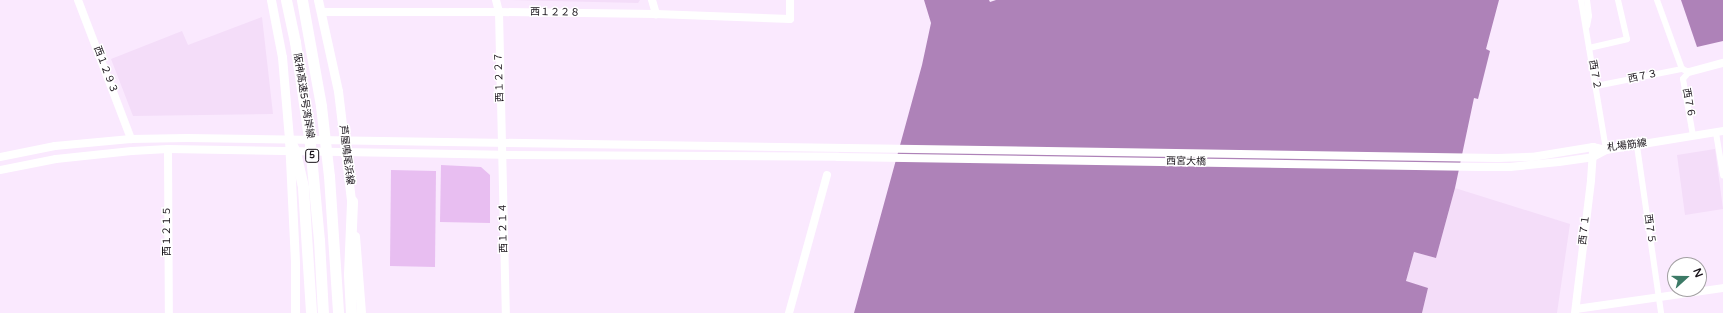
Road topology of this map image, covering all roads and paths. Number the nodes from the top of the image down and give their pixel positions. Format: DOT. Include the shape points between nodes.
graph roads {
  1 [pos="78,0"];
  2 [pos="271,0"];
  3 [pos="286,0"];
  4 [pos="302,0"];
  5 [pos="318,0"];
  6 [pos="496,0"];
  7 [pos="652,0"];
  8 [pos="790,0"];
  9 [pos="1581,0"];
  10 [pos="1587,0"];
  11 [pos="1618,0"];
  12 [pos="1657,0"];
  13 [pos="321,12"];
  14 [pos="499,12"];
  15 [pos="656,14"];
  16 [pos="1586,28"];
  17 [pos="1590,48"];
  18 [pos="1723,63"];
  19 [pos="1685,70"];
  20 [pos="1596,86"];
  21 [pos="1720,132"];
  22 [pos="1694,136"];
  23 [pos="289,139"];
  24 [pos="131,140"];
  25 [pos="345,140"];
  26 [pos="502,142"];
  27 [pos="1637,146"];
  28 [pos="1593,147"];
  29 [pos="168,149"];
  30 [pos="1606,150"];
  31 [pos="292,152"];
  32 [pos="347,152"];
  33 [pos="838,152"];
  34 [pos="502,155"];
  35 [pos="0,157"];
  36 [pos="1593,157"];
  37 [pos="1532,161"];
  38 [pos="0,170"];
  39 [pos="827,175"];
  40 [pos="1723,175"];
  41 [pos="352,201"];
  42 [pos="1723,288"];
  43 [pos="1658,298"];
  44 [pos="1576,311"];
  45 [pos="169,313"];
  46 [pos="295,313"];
  47 [pos="311,313"];
  48 [pos="323,313"];
  49 [pos="338,313"];
  50 [pos="351,313"];
  51 [pos="361,313"];
  52 [pos="506,313"];
  53 [pos="789,313"];
  54 [pos="1661,313"];
  1 -- 24 [label="street, 西１２９３"];
  2 -- 23 [label="main road" via="282,57"];
  3 -- 48 [label="highway, 阪神高速5号湾岸線 / 5" via="295,42 310,146"];
  4 -- 49 [label="highway, 阪神高速5号湾岸線 / 5" via="321,106 329,176"];
  5 -- 13 [label="main road, 芦屋鳴尾浜線"];
  6 -- 14 [label="street, 西１２２７"];
  7 -- 15 [label="street"];
  8 -- 15 [label="street, 西１２２８" via="790,19"];
  9 -- 16 [label="street, 西７２"];
  10 -- 16 [label="street" via="1589,16"];
  11 -- 17 [label="street" via="1626,39"];
  12 -- 19 [label="street"];
  13 -- 14 [label="street, 西１２２８"];
  13 -- 25 [label="main road, 芦屋鳴尾浜線" via="338,91"];
  14 -- 15 [label="street, 西１２２８"];
  14 -- 26 [label="street, 西１２２７"];
  16 -- 17 [label="street, 西７２"];
  17 -- 20 [label="street, 西７２"];
  18 -- 19 [label="street"];
  19 -- 20 [label="street, 西７３"];
  19 -- 22 [label="street, 西７６" via="1683,78"];
  20 -- 30 [label="street, 西７２"];
  21 -- 22 [label="street, 札場筋線"];
  21 -- 40 [label="street"];
  22 -- 27 [label="street, 札場筋線"];
  23 -- 24 [label="street"];
  23 -- 25 [label="street"];
  23 -- 31 [label="highway, 5"];
  24 -- 35 [label="street" via="54,146"];
  25 -- 26 [label="street"];
  25 -- 32 [label="main road, 芦屋鳴尾浜線"];
  26 -- 33 [label="street"];
  26 -- 34 [label="street, 西１２１４"];
  27 -- 30 [label="street, 札場筋線"];
  27 -- 43 [label="street, 西７５"];
  28 -- 30 [label="street, 札場筋線"];
  28 -- 36 [label="street, 西７１"];
  28 -- 37 [label="street, 札場筋線"];
  29 -- 31 [label="street"];
  29 -- 38 [label="street" via="56,159"];
  29 -- 45 [label="street, 西１２１５"];
  30 -- 36 [label="street"];
  31 -- 32 [label="street"];
  31 -- 46 [label="main road"];
  31 -- 47 [label="highway, 5" via="303,188"];
  32 -- 34 [label="street"];
  32 -- 41 [label="main road, 芦屋鳴尾浜線"];
  33 -- 34 [label="street"];
  33 -- 37 [label="street, 西宮大橋" via="1498,158"];
  34 -- 52 [label="street, 西１２１４"];
  36 -- 37 [label="street"];
  36 -- 44 [label="street, 西７１"];
  39 -- 53 [label="street"];
  41 -- 50 [label="highway" via="349,274"];
  41 -- 51 [label="main road, 芦屋鳴尾浜線"];
  42 -- 43 [label="street"];
  43 -- 44 [label="street"];
  43 -- 54 [label="street, 西７５"];
}
